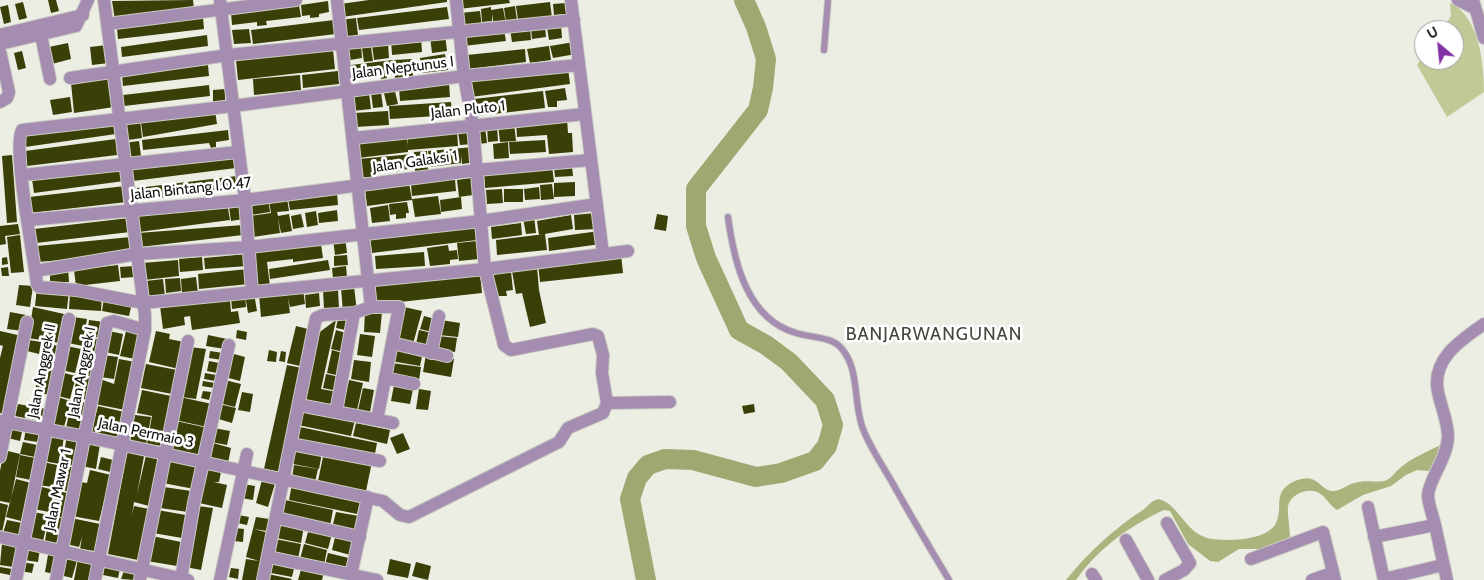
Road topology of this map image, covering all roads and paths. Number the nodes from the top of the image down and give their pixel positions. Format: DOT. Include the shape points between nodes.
graph roads {
  1 [pos="88,0"];
  2 [pos="104,0"];
  3 [pos="296,0"];
  4 [pos="337,0"];
  5 [pos="456,0"];
  6 [pos="571,0"];
  7 [pos="828,0"];
  8 [pos="1458,0"];
  9 [pos="1474,4"];
  10 [pos="221,5"];
  11 [pos="83,15"];
  12 [pos="574,20"];
  13 [pos="108,24"];
  14 [pos="459,32"];
  15 [pos="0,35"];
  16 [pos="40,35"];
  17 [pos="1484,38"];
  18 [pos="341,42"];
  19 [pos="0,44"];
  20 [pos="824,50"];
  21 [pos="0,51"];
  22 [pos="228,55"];
  23 [pos="579,65"];
  24 [pos="114,72"];
  25 [pos="464,76"];
  26 [pos="70,78"];
  27 [pos="50,79"];
  28 [pos="347,92"];
  29 [pos="0,102"];
  30 [pos="233,106"];
  31 [pos="585,114"];
  32 [pos="120,118"];
  33 [pos="473,126"];
  34 [pos="354,138"];
  35 [pos="238,152"];
  36 [pos="590,160"];
  37 [pos="126,165"];
  38 [pos="477,170"];
  39 [pos="23,175"];
  40 [pos="357,186"];
  41 [pos="245,200"];
  42 [pos="597,204"];
  43 [pos="132,211"];
  44 [pos="728,217"];
  45 [pos="28,220"];
  46 [pos="481,221"];
  47 [pos="363,233"];
  48 [pos="248,247"];
  49 [pos="628,251"];
  50 [pos="137,254"];
  51 [pos="603,254"];
  52 [pos="485,269"];
  53 [pos="35,271"];
  54 [pos="368,279"];
  55 [pos="252,292"];
  56 [pos="143,303"];
  57 [pos="372,307"];
  58 [pos="354,313"];
  59 [pos="439,316"];
  60 [pos="69,320"];
  61 [pos="27,322"];
  62 [pos="1484,324"];
  63 [pos="145,330"];
  64 [pos="188,341"];
  65 [pos="392,343"];
  66 [pos="229,346"];
  67 [pos="432,353"];
  68 [pos="447,356"];
  69 [pos="385,378"];
  70 [pos="414,384"];
  71 [pos="670,402"];
  72 [pos="607,403"];
  73 [pos="299,405"];
  74 [pos="336,412"];
  75 [pos="377,420"];
  76 [pos="3,422"];
  77 [pos="393,423"];
  78 [pos="47,430"];
  79 [pos="86,437"];
  80 [pos="292,444"];
  81 [pos="124,445"];
  82 [pos="165,454"];
  83 [pos="247,454"];
  84 [pos="0,457"];
  85 [pos="380,461"];
  86 [pos="203,462"];
  87 [pos="243,471"];
  88 [pos="284,480"];
  89 [pos="368,498"];
  90 [pos="1368,507"];
  91 [pos="278,518"];
  92 [pos="1167,522"];
  93 [pos="1435,525"];
  94 [pos="0,537"];
  95 [pos="360,537"];
  96 [pos="1374,537"];
  97 [pos="1126,540"];
  98 [pos="24,542"];
  99 [pos="62,551"];
  100 [pos="269,556"];
  101 [pos="100,558"];
  102 [pos="1252,559"];
  103 [pos="1443,565"];
  104 [pos="142,574"];
  105 [pos="1334,576"];
  106 [pos="353,577"];
  107 [pos="184,579"];
  108 [pos="1384,579"];
  109 [pos="16,580"];
  110 [pos="56,580"];
  111 [pos="95,580"];
  112 [pos="220,580"];
  113 [pos="263,580"];
  114 [pos="377,580"];
  115 [pos="949,580"];
  116 [pos="1148,580"];
  117 [pos="1165,580"];
  118 [pos="1312,580"];
  119 [pos="1447,580"];
  1 -- 11 [label="street"];
  2 -- 13 [label="street"];
  3 -- 10 [label="street"];
  4 -- 18 [label="street"];
  5 -- 14 [label="street"];
  6 -- 12 [label="street"];
  7 -- 20 [label="lane"];
  8 -- 9 [label="street"];
  9 -- 17 [label="street"];
  10 -- 13 [label="street"];
  10 -- 22 [label="street"];
  11 -- 15 [label="street"];
  11 -- 16 [label="street" via="76,26"];
  12 -- 14 [label="street"];
  12 -- 23 [label="street"];
  13 -- 24 [label="street"];
  14 -- 18 [label="street"];
  14 -- 25 [label="street"];
  16 -- 19 [label="street"];
  16 -- 27 [label="street"];
  18 -- 22 [label="street"];
  18 -- 28 [label="street"];
  21 -- 29 [label="street" via="9,92 7,98"];
  22 -- 24 [label="street"];
  22 -- 30 [label="street"];
  23 -- 25 [label="street, Jalan Neptunus I"];
  23 -- 31 [label="street"];
  24 -- 26 [label="street"];
  24 -- 32 [label="street"];
  25 -- 28 [label="street, Jalan Neptunus I"];
  25 -- 33 [label="street"];
  28 -- 30 [label="street, Jalan Neptunus I"];
  28 -- 34 [label="street"];
  30 -- 32 [label="street, Jalan Neptunus I"];
  30 -- 35 [label="street"];
  31 -- 33 [label="street, Jalan Pluto 1"];
  31 -- 36 [label="street"];
  32 -- 37 [label="street"];
  32 -- 39 [label="street, Jalan Neptunus I" via="22,130 19,137"];
  33 -- 34 [label="street, Jalan Pluto 1"];
  33 -- 38 [label="street"];
  34 -- 40 [label="street"];
  35 -- 37 [label="street"];
  35 -- 41 [label="street"];
  36 -- 38 [label="street, Jalan Galaksi 1"];
  36 -- 42 [label="street"];
  37 -- 39 [label="street"];
  37 -- 43 [label="street"];
  38 -- 40 [label="street, Jalan Galaksi 1"];
  38 -- 46 [label="street"];
  39 -- 45 [label="street"];
  40 -- 41 [label="street, Jalan Bintang I.0.47"];
  40 -- 47 [label="street"];
  41 -- 43 [label="street, Jalan Bintang I.0.47"];
  41 -- 48 [label="street"];
  42 -- 46 [label="street"];
  42 -- 51 [label="street"];
  43 -- 45 [label="street, Jalan Bintang I.0.47"];
  43 -- 50 [label="street"];
  44 -- 115 [label="lane" via="732,250 761,312 774,325 833,341 842,349 854,378 863,428"];
  45 -- 53 [label="street"];
  46 -- 47 [label="street"];
  46 -- 52 [label="street"];
  47 -- 48 [label="street"];
  47 -- 54 [label="street"];
  48 -- 50 [label="street"];
  48 -- 55 [label="street"];
  49 -- 51 [label="street"];
  50 -- 53 [label="street"];
  50 -- 56 [label="street"];
  51 -- 52 [label="street"];
  52 -- 54 [label="street"];
  52 -- 72 [label="street" via="503,341 508,348 593,334 598,336"];
  53 -- 56 [label="street" via="39,287 86,291"];
  54 -- 55 [label="street"];
  54 -- 57 [label="street"];
  55 -- 56 [label="street"];
  56 -- 63 [label="street"];
  57 -- 58 [label="street"];
  57 -- 65 [label="street" via="399,307"];
  58 -- 73 [label="street" via="323,315 315,320"];
  58 -- 74 [label="street"];
  59 -- 67 [label="street"];
  60 -- 78 [label="street, Jalan Anggrek II"];
  61 -- 76 [label="street"];
  62 -- 93 [label="street" via="1455,344 1437,374 1448,437 1445,454 1428,495"];
  63 -- 79 [label="street, Jalan Anggrek I" via="114,321 107,323"];
  63 -- 81 [label="street"];
  64 -- 82 [label="street"];
  65 -- 67 [label="street"];
  65 -- 69 [label="street"];
  66 -- 86 [label="street"];
  67 -- 68 [label="street"];
  69 -- 70 [label="street"];
  69 -- 75 [label="street"];
  71 -- 72 [label="street"];
  72 -- 89 [label="street, Jalan Permaio 3" via="603,413 568,428 559,442 409,517 400,515 383,501"];
  73 -- 74 [label="street"];
  73 -- 80 [label="street"];
  74 -- 75 [label="street"];
  75 -- 77 [label="street"];
  76 -- 78 [label="street, Jalan Permaio 3"];
  76 -- 84 [label="street"];
  78 -- 79 [label="street, Jalan Permaio 3"];
  78 -- 98 [label="street, Jalan Anggrek II"];
  79 -- 81 [label="street, Jalan Permaio 3"];
  79 -- 99 [label="street, Jalan Mawar 1"];
  80 -- 85 [label="street"];
  80 -- 88 [label="street"];
  81 -- 82 [label="street, Jalan Permaio 3"];
  81 -- 101 [label="street"];
  82 -- 86 [label="street, Jalan Permaio 3"];
  82 -- 104 [label="street"];
  83 -- 87 [label="street"];
  86 -- 87 [label="street, Jalan Permaio 3"];
  86 -- 107 [label="street"];
  87 -- 88 [label="street, Jalan Permaio 3"];
  87 -- 112 [label="street"];
  88 -- 89 [label="street, Jalan Permaio 3"];
  88 -- 91 [label="street"];
  89 -- 95 [label="street"];
  90 -- 96 [label="street"];
  91 -- 95 [label="street"];
  91 -- 100 [label="street"];
  92 -- 117 [label="street" via="1190,563"];
  93 -- 96 [label="street"];
  93 -- 103 [label="street"];
  94 -- 98 [label="street"];
  95 -- 106 [label="street"];
  96 -- 108 [label="street"];
  97 -- 116 [label="street"];
  98 -- 99 [label="street"];
  98 -- 109 [label="street, Jalan Anggrek II"];
  99 -- 101 [label="street"];
  99 -- 110 [label="street, Jalan Mawar 1"];
  100 -- 106 [label="street"];
  100 -- 113 [label="street"];
  101 -- 104 [label="street"];
  101 -- 111 [label="street"];
  102 -- 105 [label="street" via="1323,532"];
  103 -- 108 [label="street"];
  103 -- 119 [label="street"];
  104 -- 107 [label="street"];
  105 -- 118 [label="street"];
  106 -- 114 [label="street"];
}
